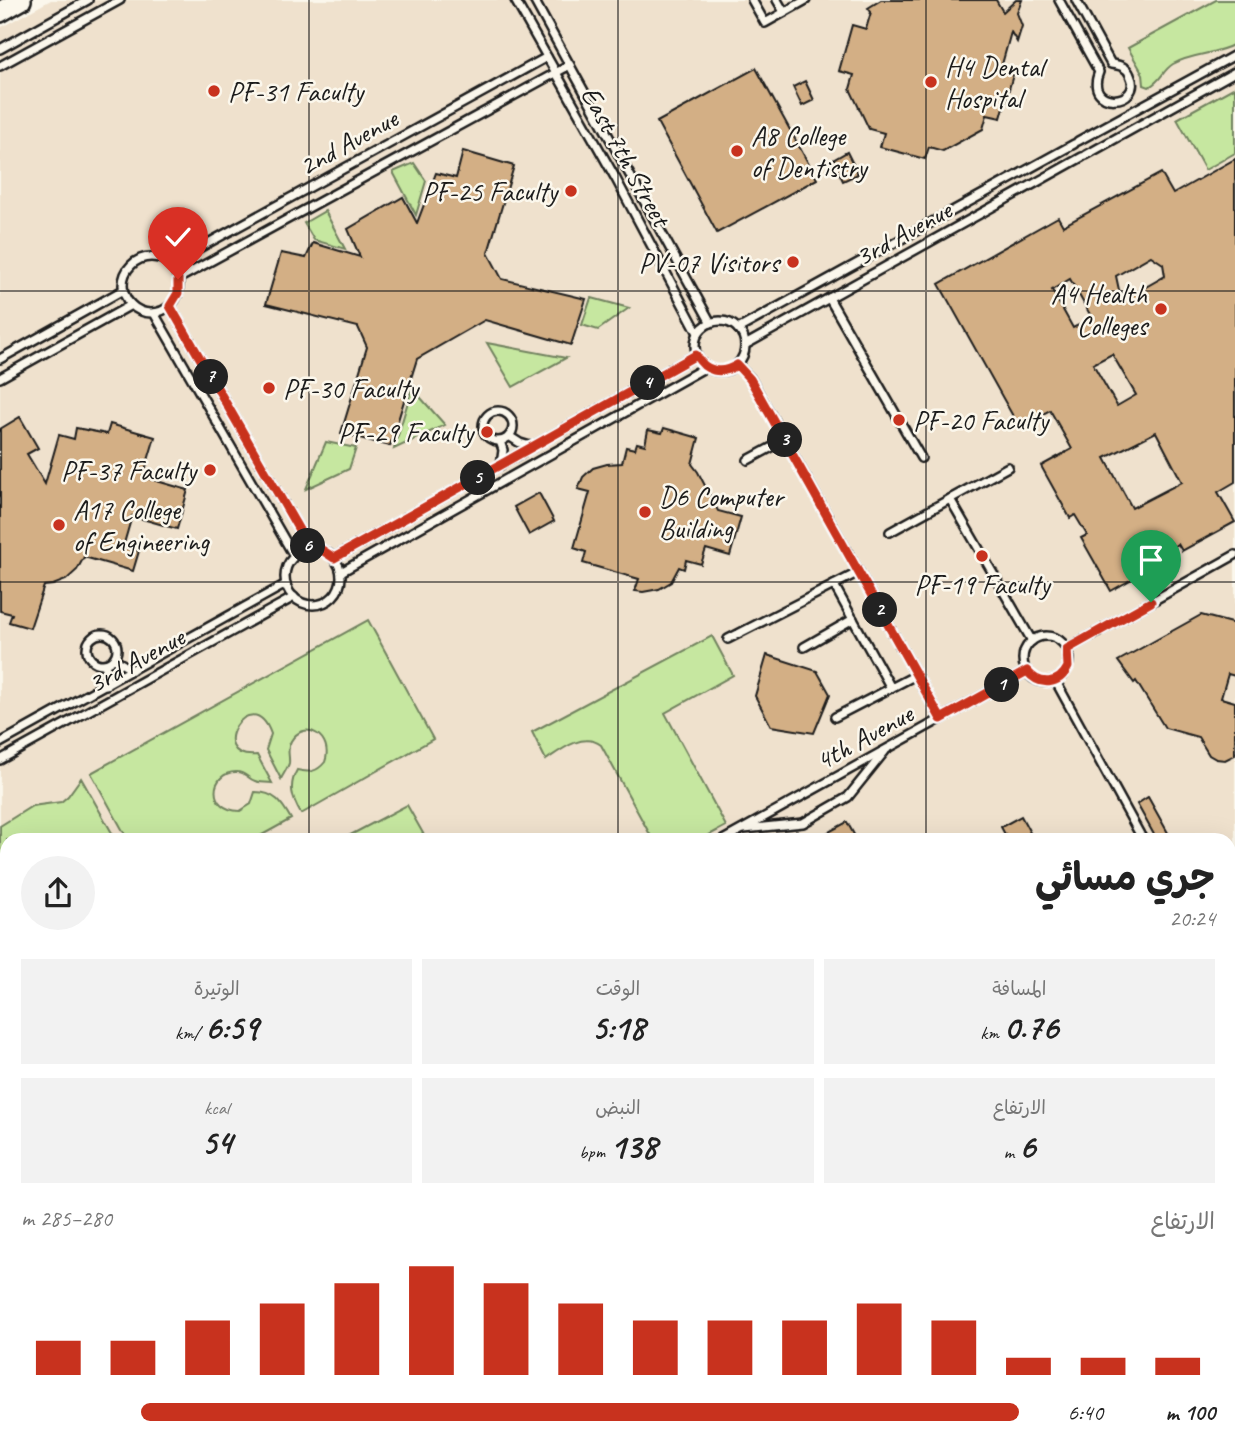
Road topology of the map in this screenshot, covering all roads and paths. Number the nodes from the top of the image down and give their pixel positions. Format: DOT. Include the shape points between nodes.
graph roads {
  1 [pos="21,0"];
  2 [pos="88,0"];
  3 [pos="120,0"];
  4 [pos="515,0"];
  5 [pos="534,0"];
  6 [pos="752,0"];
  7 [pos="777,0"];
  8 [pos="806,0"];
  9 [pos="1059,0"];
  10 [pos="1076,0"];
  11 [pos="0,12"];
  12 [pos="784,12"];
  13 [pos="0,49"];
  14 [pos="1235,55"];
  15 [pos="547,57"];
  16 [pos="570,65"];
  17 [pos="0,66"];
  18 [pos="556,72"];
  19 [pos="1235,72"];
  20 [pos="170,264"];
  21 [pos="178,279"];
  22 [pos="123,290"];
  23 [pos="829,298"];
  24 [pos="131,305"];
  25 [pos="170,306"];
  26 [pos="154,313"];
  27 [pos="710,323"];
  28 [pos="738,329"];
  29 [pos="698,333"];
  30 [pos="745,345"];
  31 [pos="696,355"];
  32 [pos="0,359"];
  33 [pos="737,365"];
  34 [pos="706,368"];
  35 [pos="0,378"];
  36 [pos="509,436"];
  37 [pos="785,440"];
  38 [pos="500,441"];
  39 [pos="533,447"];
  40 [pos="922,458"];
  41 [pos="748,460"];
  42 [pos="501,465"];
  43 [pos="1008,467"];
  44 [pos="950,499"];
  45 [pos="890,532"];
  46 [pos="310,549"];
  47 [pos="1235,555"];
  48 [pos="294,556"];
  49 [pos="334,558"];
  50 [pos="341,572"];
  51 [pos="859,572"];
  52 [pos="286,584"];
  53 [pos="834,585"];
  54 [pos="294,597"];
  55 [pos="853,619"];
  56 [pos="728,639"];
  57 [pos="1032,641"];
  58 [pos="804,647"];
  59 [pos="1067,649"];
  60 [pos="114,659"];
  61 [pos="104,664"];
  62 [pos="132,670"];
  63 [pos="1027,671"];
  64 [pos="916,675"];
  65 [pos="1055,680"];
  66 [pos="106,685"];
  67 [pos="891,688"];
  68 [pos="835,717"];
  69 [pos="941,719"];
  70 [pos="0,743"];
  71 [pos="888,748"];
  72 [pos="0,760"];
  73 [pos="741,830"];
  74 [pos="736,833"];
  75 [pos="1139,833"];
  1 -- 11 [label="main road"];
  2 -- 13 [label="lane"];
  3 -- 17 [label="lane"];
  4 -- 15 [label="lane, East 7th Street"];
  5 -- 16 [label="lane, East 7th Street"];
  6 -- 12 [label="lane" via="765,23"];
  7 -- 12 [label="lane"];
  8 -- 12 [label="lane"];
  9 -- 10 [label="lane" via="1099,72 1098,91 1106,99 1123,98 1130,90 1130,74 1111,64"];
  14 -- 28 [label="lane, 3rd Avenue"];
  15 -- 18 [label="lane, East 7th Street"];
  15 -- 20 [label="lane, 2nd Avenue"];
  16 -- 18 [label="lane, 2nd Avenue"];
  16 -- 27 [label="lane, East 7th Street"];
  18 -- 21 [label="lane, 2nd Avenue"];
  18 -- 29 [label="lane, East 7th Street"];
  19 -- 23 [label="lane, 3rd Avenue"];
  20 -- 21 [label="lane"];
  20 -- 22 [label="lane" via="152,257 138,260 127,270"];
  21 -- 25 [label="lane" via="178,293"];
  22 -- 24 [label="lane"];
  22 -- 32 [label="lane"];
  23 -- 30 [label="lane, 3rd Avenue"];
  23 -- 40 [label="lane"];
  24 -- 26 [label="lane"];
  24 -- 35 [label="lane"];
  25 -- 26 [label="lane"];
  25 -- 46 [label="lane"];
  26 -- 48 [label="lane"];
  27 -- 28 [label="lane" via="727,322"];
  27 -- 29 [label="lane"];
  28 -- 30 [label="lane"];
  29 -- 31 [label="lane"];
  30 -- 33 [label="lane"];
  31 -- 34 [label="lane"];
  31 -- 39 [label="lane"];
  33 -- 34 [label="lane" via="725,371"];
  33 -- 37 [label="lane"];
  34 -- 50 [label="lane"];
  36 -- 38 [label="lane"];
  36 -- 38 [label="lane" via="510,416 491,412 483,431"];
  36 -- 39 [label="lane"];
  37 -- 41 [label="lane"];
  37 -- 51 [label="lane"];
  38 -- 42 [label="lane"];
  39 -- 42 [label="lane"];
  42 -- 49 [label="lane"];
  43 -- 44 [label="lane"];
  44 -- 45 [label="lane"];
  44 -- 57 [label="lane"];
  46 -- 48 [label="lane"];
  46 -- 49 [label="lane"];
  47 -- 59 [label="lane"];
  48 -- 52 [label="lane" via="286,569"];
  49 -- 50 [label="lane"];
  50 -- 54 [label="lane" via="337,592 327,602 312,605"];
  51 -- 53 [label="lane"];
  51 -- 64 [label="lane"];
  52 -- 54 [label="lane"];
  52 -- 62 [label="lane, 3rd Avenue"];
  53 -- 55 [label="lane"];
  53 -- 56 [label="lane"];
  54 -- 72 [label="lane, 3rd Avenue"];
  55 -- 58 [label="lane"];
  55 -- 67 [label="lane"];
  57 -- 59 [label="lane" via="1051,637"];
  57 -- 63 [label="lane" via="1023,658"];
  59 -- 65 [label="lane" via="1068,667"];
  60 -- 61 [label="lane"];
  60 -- 61 [label="lane" via="116,642 106,634 95,635 88,643 88,654 94,662"];
  60 -- 62 [label="lane"];
  61 -- 66 [label="lane"];
  62 -- 66 [label="lane, 3rd Avenue"];
  63 -- 65 [label="lane" via="1042,682"];
  63 -- 69 [label="lane, 4th Avenue"];
  64 -- 67 [label="lane"];
  64 -- 69 [label="lane"];
  65 -- 75 [label="lane"];
  66 -- 70 [label="lane, 3rd Avenue"];
  67 -- 68 [label="lane"];
  69 -- 71 [label="lane, 4th Avenue"];
  71 -- 73 [label="lane, 4th Avenue"];
  71 -- 73 [label="lane" via="848,797 803,823"];
  73 -- 74 [label="lane, 4th Avenue"];
}
